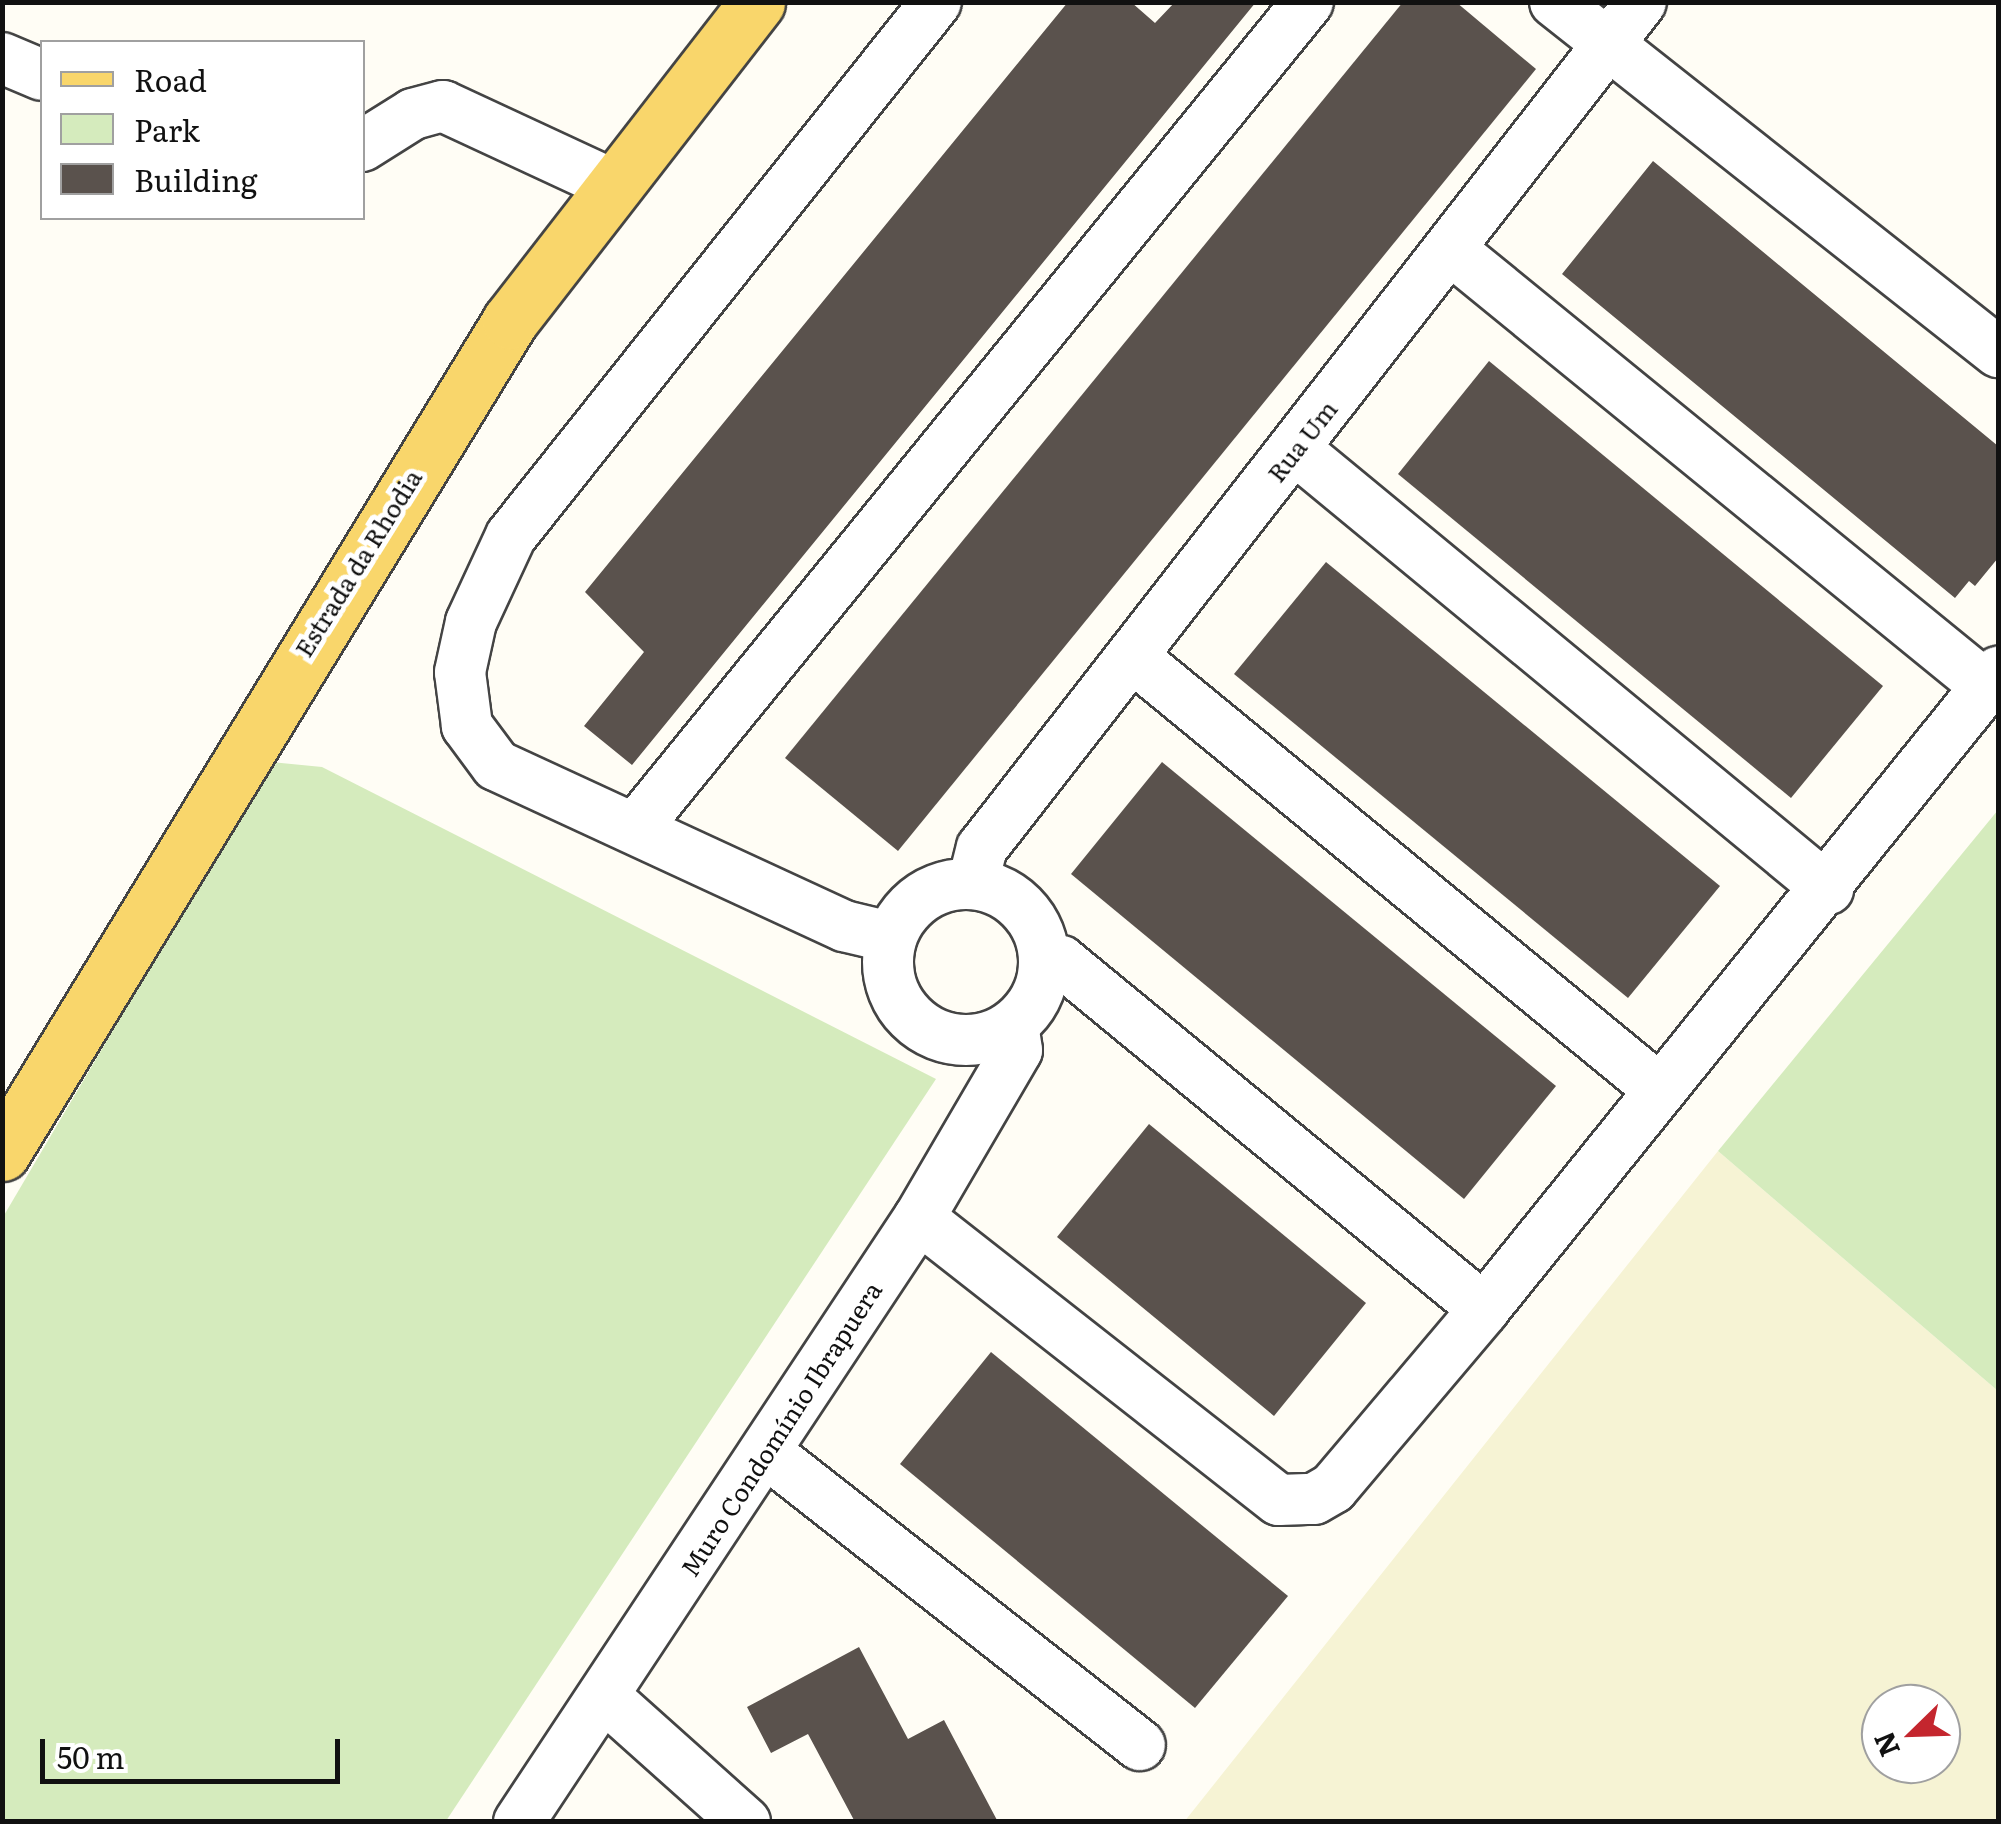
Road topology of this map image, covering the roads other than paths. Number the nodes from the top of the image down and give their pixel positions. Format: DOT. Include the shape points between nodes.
graph roads {
  1 [pos="757,2"];
  2 [pos="936,2"];
  3 [pos="1308,2"];
  4 [pos="1555,2"];
  5 [pos="1641,2"];
  6 [pos="1607,44"];
  7 [pos="2,58"];
  8 [pos="40,74"];
  9 [pos="365,144"];
  10 [pos="613,185"];
  11 [pos="1450,249"];
  12 [pos="1998,352"];
  13 [pos="1296,450"];
  14 [pos="1134,658"];
  15 [pos="1992,680"];
  16 [pos="638,825"];
  17 [pos="973,883"];
  18 [pos="1828,889"];
  19 [pos="890,937"];
  20 [pos="1044,960"];
  21 [pos="1013,1025"];
  22 [pos="1660,1090"];
  23 [pos="2,1153"];
  24 [pos="918,1218"];
  25 [pos="1484,1309"];
  26 [pos="766,1452"];
  27 [pos="604,1697"];
  28 [pos="1140,1745"];
  29 [pos="519,1822"];
  30 [pos="745,1822"];
  1 -- 10 [label="main road, Estrada da Rhodia"];
  2 -- 16 [label="street" via="511,536 471,622 460,672 466,726 496,765"];
  3 -- 16 [label="street"];
  4 -- 6 [label="street"];
  5 -- 6 [label="street, Rua Um"];
  6 -- 11 [label="street, Rua Um"];
  6 -- 12 [label="street"];
  7 -- 8 [label="street"];
  9 -- 10 [label="street" via="413,114 443,106"];
  10 -- 23 [label="main road, Estrada da Rhodia" via="510,321 352,571"];
  11 -- 13 [label="street, Rua Um"];
  11 -- 15 [label="street"];
  13 -- 14 [label="street, Rua Um"];
  13 -- 18 [label="street"];
  14 -- 17 [label="street, Rua Um" via="982,848"];
  14 -- 22 [label="street"];
  15 -- 18 [label="street"];
  16 -- 19 [label="street" via="844,926"];
  17 -- 19 [label="street" via="938,887 908,906"];
  17 -- 20 [label="street" via="1023,908"];
  18 -- 22 [label="street"];
  19 -- 21 [label="street" via="890,979 909,1016 959,1040"];
  20 -- 21 [label="street" via="1041,984"];
  20 -- 25 [label="street" via="1062,961"];
  21 -- 24 [label="street, Muro Condomínio Ibrapuera" via="1017,1050"];
  22 -- 25 [label="street"];
  24 -- 25 [label="street" via="1278,1500 1298,1503 1332,1488"];
  24 -- 26 [label="street, Muro Condomínio Ibrapuera"];
  26 -- 27 [label="street, Muro Condomínio Ibrapuera"];
  26 -- 28 [label="street"];
  27 -- 29 [label="street, Muro Condomínio Ibrapuera"];
  27 -- 30 [label="street"];
}
